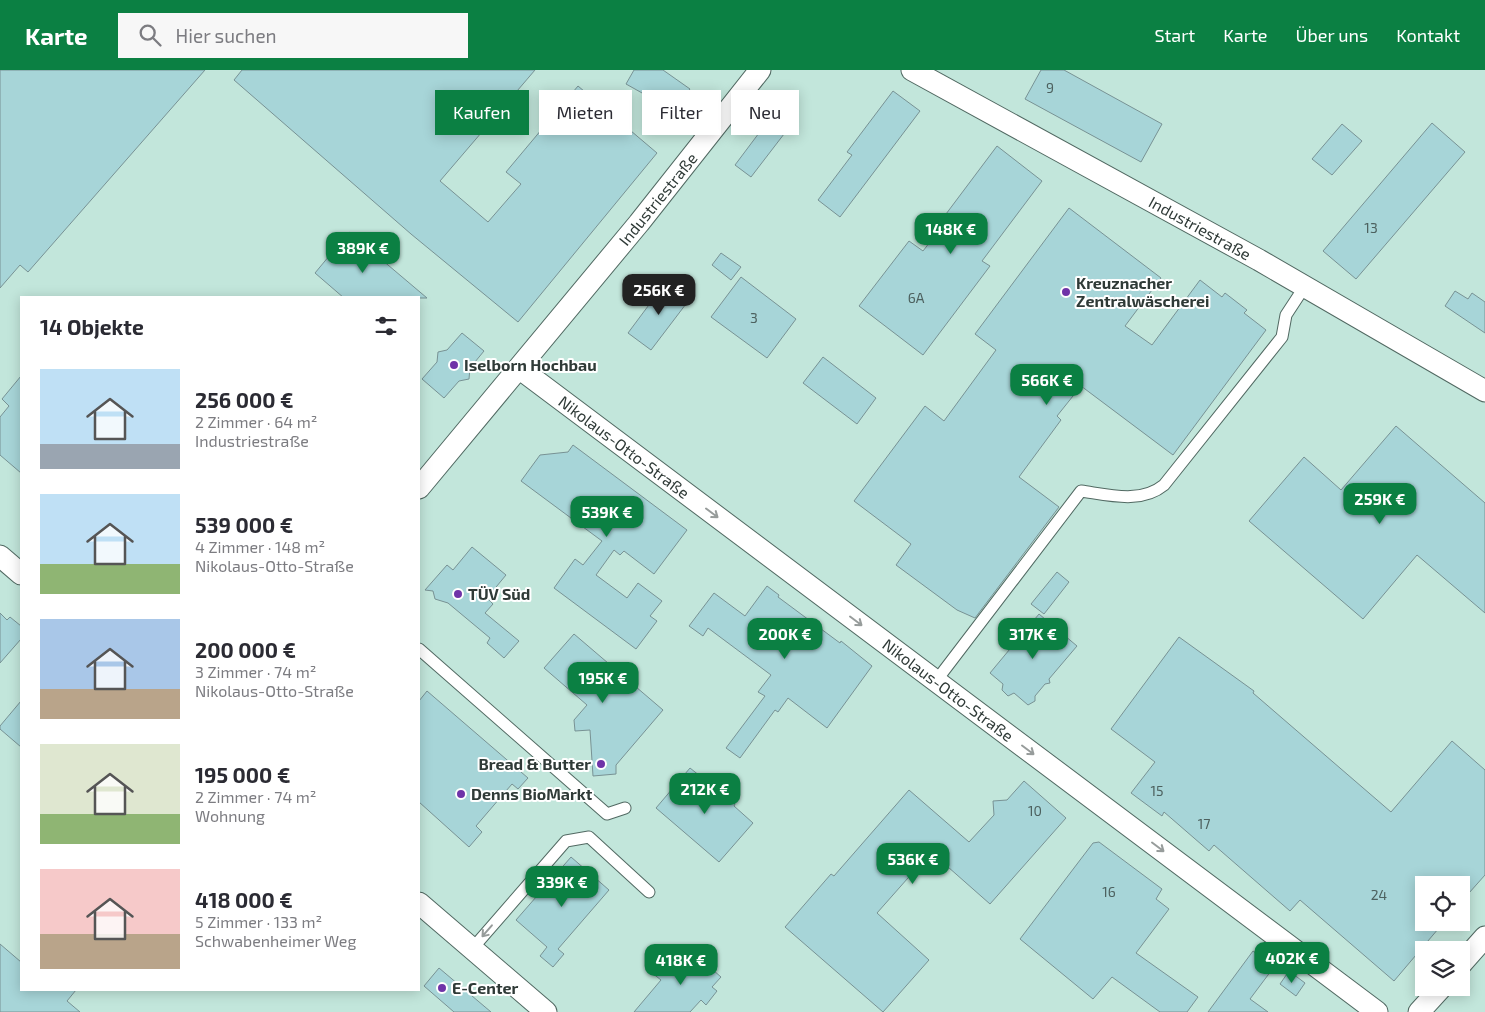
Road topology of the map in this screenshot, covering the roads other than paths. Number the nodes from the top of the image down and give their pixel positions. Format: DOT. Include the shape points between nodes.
graph roads {
  1 [pos="760,70"];
  2 [pos="912,70"];
  3 [pos="1305,286"];
  4 [pos="519,368"];
  5 [pos="1485,391"];
  6 [pos="420,487"];
  7 [pos="0,556"];
  8 [pos="20,573"];
  9 [pos="420,650"];
  10 [pos="936,681"];
  11 [pos="625,808"];
  12 [pos="649,892"];
  13 [pos="420,905"];
  14 [pos="1485,937"];
  15 [pos="472,949"];
  16 [pos="1470,954"];
  17 [pos="1434,996"];
  18 [pos="546,1012"];
  19 [pos="1377,1012"];
  20 [pos="1420,1012"];
  1 -- 4 [label="street, Industriestraße"];
  2 -- 3 [label="street, Industriestraße"];
  3 -- 5 [label="street, Industriestraße"];
  3 -- 10 [label="lane" via="1286,316 1282,337 1164,485 1141,497 1081,491"];
  4 -- 6 [label="street, Industriestraße"];
  4 -- 10 [label="street, Nikolaus-Otto-Straße, one-way"];
  7 -- 8 [label="street"];
  9 -- 11 [label="lane" via="607,814"];
  10 -- 19 [label="street, Nikolaus-Otto-Straße, one-way"];
  12 -- 15 [label="lane, one-way" via="589,837 566,841"];
  13 -- 15 [label="street"];
  14 -- 16 [label="street"];
  15 -- 18 [label="street"];
  17 -- 20 [label="street"];
}
